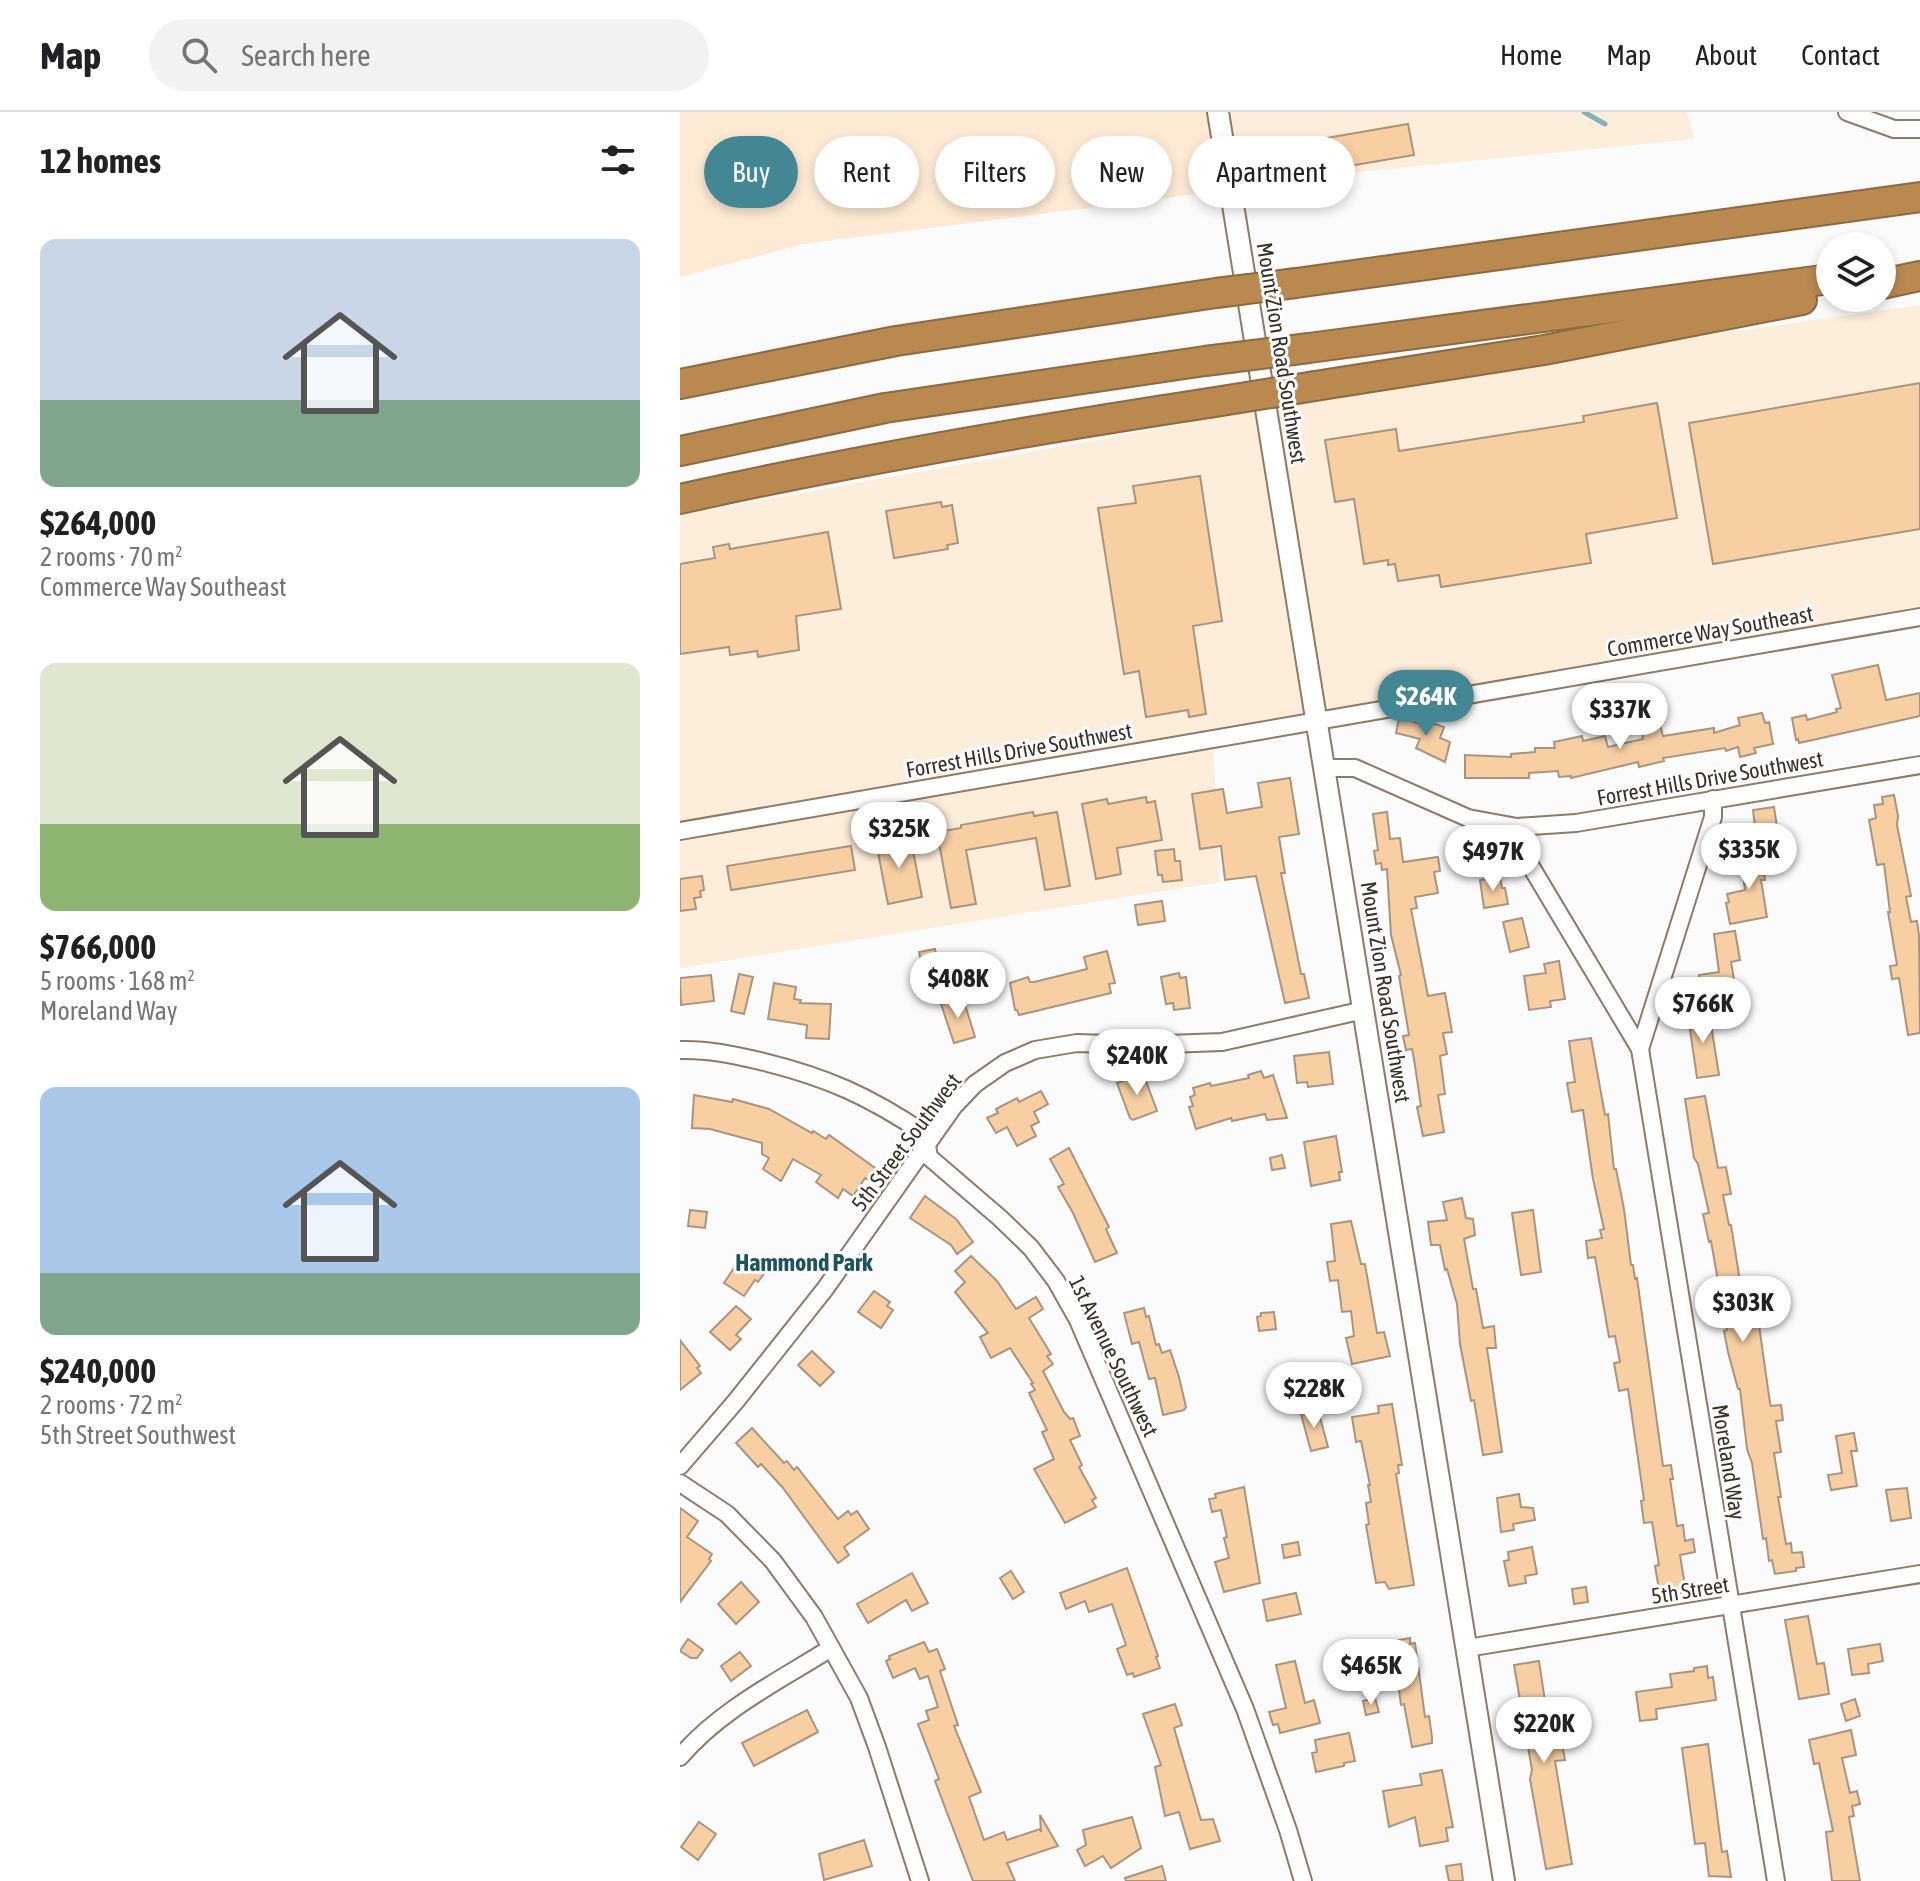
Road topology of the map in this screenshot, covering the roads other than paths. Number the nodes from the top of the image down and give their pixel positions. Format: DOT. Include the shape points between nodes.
graph roads {
  1 [pos="1218,112"];
  2 [pos="1847,112"];
  3 [pos="1920,129"];
  4 [pos="1920,197"];
  5 [pos="1920,267"];
  6 [pos="1896,270"];
  7 [pos="1920,276"];
  8 [pos="1816,281"];
  9 [pos="1896,281"];
  10 [pos="1816,297"];
  11 [pos="680,384"];
  12 [pos="680,451"];
  13 [pos="680,499"];
  14 [pos="1920,617"];
  15 [pos="1318,721"];
  16 [pos="1920,765"];
  17 [pos="1326,768"];
  18 [pos="1713,799"];
  19 [pos="1517,827"];
  20 [pos="680,831"];
  21 [pos="1364,1010"];
  22 [pos="1640,1049"];
  23 [pos="680,1050"];
  24 [pos="927,1145"];
  25 [pos="680,1466"];
  26 [pos="680,1483"];
  27 [pos="1920,1574"];
  28 [pos="1730,1606"];
  29 [pos="831,1648"];
  30 [pos="1467,1648"];
  31 [pos="680,1757"];
  32 [pos="920,1881"];
  33 [pos="1303,1881"];
  34 [pos="1504,1881"];
  35 [pos="1776,1881"];
  1 -- 15 [label="street, Mount Zion Road Southwest"];
  2 -- 3 [label="street" via="1894,129"];
  4 -- 11 [label="highway, bridge" via="896,341"];
  5 -- 6 [label="highway"];
  7 -- 9 [label="highway"];
  8 -- 12 [label="highway, bridge" via="885,408"];
  10 -- 13 [label="highway, bridge" via="1558,348 1036,430"];
  14 -- 15 [label="street, Commerce Way Southeast"];
  15 -- 17 [label="street, Mount Zion Road Southwest"];
  15 -- 20 [label="street, Forrest Hills Drive Southwest"];
  16 -- 18 [label="street, Forrest Hills Drive Southwest"];
  17 -- 19 [label="street, Forrest Hills Drive Southwest" via="1355,768 1468,818"];
  17 -- 21 [label="street, Mount Zion Road Southwest"];
  18 -- 19 [label="street, Forrest Hills Drive Southwest" via="1576,823"];
  18 -- 22 [label="street, Moreland Way" via="1713,817"];
  19 -- 22 [label="street, Moreland Way" via="1524,855"];
  21 -- 24 [label="street, 5th Street Southwest" via="1222,1042 1077,1043 1035,1050 975,1084"];
  21 -- 30 [label="street, Mount Zion Road Southwest"];
  22 -- 28 [label="street, Moreland Way"];
  23 -- 24 [label="street, 1st Avenue Southwest" via="730,1054 808,1072 894,1113 925,1134"];
  24 -- 25 [label="street, 5th Street Southwest" via="825,1289"];
  24 -- 33 [label="street, 1st Avenue Southwest" via="929,1157 1031,1248 1078,1320 1245,1709"];
  26 -- 29 [label="street" via="727,1514 773,1561"];
  27 -- 28 [label="street, 5th Street"];
  28 -- 30 [label="street, 5th Street"];
  28 -- 35 [label="street, Moreland Way"];
  29 -- 31 [label="street" via="726,1714"];
  29 -- 32 [label="street" via="859,1698"];
  30 -- 34 [label="street, Mount Zion Road Southwest"];
}
